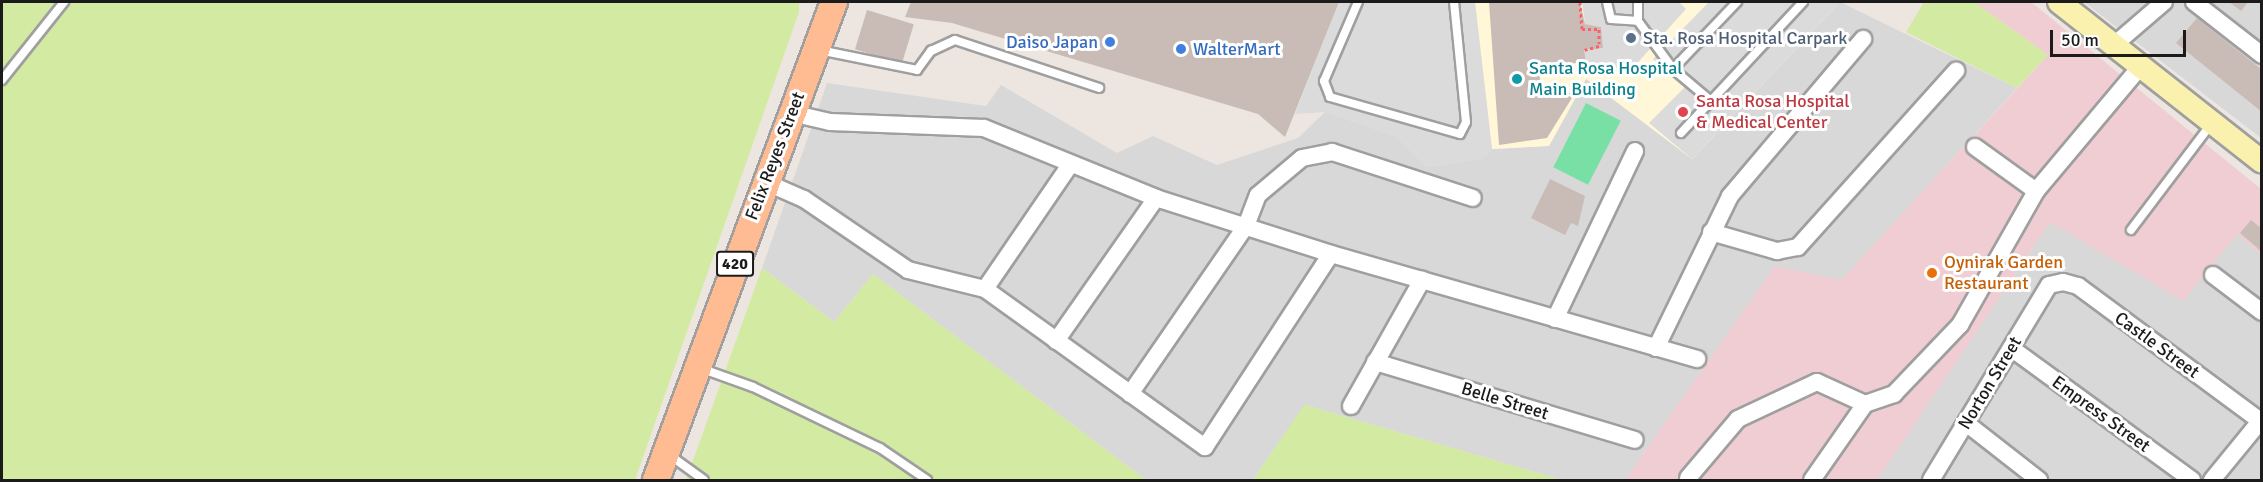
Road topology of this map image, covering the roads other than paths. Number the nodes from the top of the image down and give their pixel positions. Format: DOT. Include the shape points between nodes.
graph roads {
  1 [pos="64,2"];
  2 [pos="834,2"];
  3 [pos="1358,2"];
  4 [pos="1454,2"];
  5 [pos="1607,2"];
  6 [pos="1638,2"];
  7 [pos="1737,2"];
  8 [pos="1803,2"];
  9 [pos="2059,2"];
  10 [pos="2164,2"];
  11 [pos="2194,2"];
  12 [pos="1638,21"];
  13 [pos="1863,39"];
  14 [pos="2114,45"];
  15 [pos="816,49"];
  16 [pos="2262,55"];
  17 [pos="2141,66"];
  18 [pos="1673,69"];
  19 [pos="1956,71"];
  20 [pos="2,80"];
  21 [pos="1099,88"];
  22 [pos="1711,101"];
  23 [pos="791,112"];
  24 [pos="2212,123"];
  25 [pos="1681,134"];
  26 [pos="1975,147"];
  27 [pos="1635,151"];
  28 [pos="2262,162"];
  29 [pos="1070,165"];
  30 [pos="765,182"];
  31 [pos="2036,191"];
  32 [pos="1156,198"];
  33 [pos="1473,198"];
  34 [pos="1246,226"];
  35 [pos="2131,230"];
  36 [pos="1711,232"];
  37 [pos="1331,254"];
  38 [pos="2213,275"];
  39 [pos="1422,280"];
  40 [pos="2049,285"];
  41 [pos="985,289"];
  42 [pos="2262,312"];
  43 [pos="1555,319"];
  44 [pos="1056,341"];
  45 [pos="1656,348"];
  46 [pos="2010,348"];
  47 [pos="1697,359"];
  48 [pos="1375,362"];
  49 [pos="697,367"];
  50 [pos="1130,394"];
  51 [pos="1865,404"];
  52 [pos="1351,406"];
  53 [pos="2261,421"];
  54 [pos="1966,423"];
  55 [pos="1635,440"];
  56 [pos="666,452"];
  57 [pos="1688,478"];
  58 [pos="656,480"];
  59 [pos="704,480"];
  60 [pos="927,480"];
  61 [pos="1812,480"];
  62 [pos="1931,480"];
  63 [pos="2039,480"];
  64 [pos="2192,480"];
  65 [pos="2212,480"];
  1 -- 20 [label="lane"];
  2 -- 15 [label="main road, Felix Reyes Street / 420"];
  3 -- 4 [label="lane" via="1324,81 1330,97 1460,134 1466,122"];
  5 -- 12 [label="lane" via="1611,19"];
  6 -- 12 [label="lane"];
  7 -- 18 [label="lane"];
  8 -- 22 [label="lane"];
  9 -- 14 [label="street"];
  10 -- 14 [label="street"];
  11 -- 16 [label="street"];
  12 -- 18 [label="lane"];
  13 -- 36 [label="street" via="1730,196"];
  14 -- 17 [label="street"];
  15 -- 21 [label="lane" via="917,70 931,51 955,40"];
  15 -- 23 [label="main road, Felix Reyes Street / 420"];
  17 -- 24 [label="street"];
  17 -- 31 [label="street"];
  18 -- 22 [label="lane"];
  19 -- 36 [label="street" via="1798,247 1778,251"];
  22 -- 25 [label="lane"];
  23 -- 29 [label="street" via="830,122 984,128"];
  23 -- 30 [label="main road, Felix Reyes Street / 420"];
  24 -- 28 [label="street"];
  24 -- 35 [label="lane"];
  26 -- 31 [label="street"];
  27 -- 43 [label="street"];
  29 -- 32 [label="street"];
  29 -- 41 [label="street"];
  30 -- 41 [label="street" via="804,199 908,270"];
  30 -- 49 [label="main road, Felix Reyes Street / 420"];
  31 -- 51 [label="street" via="1960,325 1894,394"];
  32 -- 34 [label="street"];
  32 -- 44 [label="street"];
  33 -- 34 [label="street" via="1332,152 1302,159 1258,195"];
  34 -- 37 [label="street"];
  34 -- 50 [label="street"];
  36 -- 45 [label="street"];
  37 -- 39 [label="street"];
  37 -- 50 [label="street" via="1205,447"];
  38 -- 42 [label="street"];
  39 -- 43 [label="street"];
  39 -- 48 [label="street"];
  40 -- 46 [label="street, Norton Street"];
  40 -- 53 [label="street, Castle Street" via="2063,282 2078,286"];
  41 -- 44 [label="street"];
  43 -- 45 [label="street"];
  44 -- 50 [label="street"];
  45 -- 47 [label="street"];
  46 -- 54 [label="street, Norton Street"];
  46 -- 64 [label="street, Empress Street"];
  48 -- 52 [label="street"];
  48 -- 55 [label="street, Belle Street"];
  49 -- 56 [label="main road, Felix Reyes Street / 420"];
  49 -- 60 [label="lane" via="753,387 880,448"];
  51 -- 57 [label="street" via="1817,382 1738,419"];
  51 -- 61 [label="street"];
  53 -- 65 [label="street"];
  54 -- 62 [label="street, Norton Street"];
  54 -- 63 [label="street"];
  56 -- 58 [label="main road, Felix Reyes Street / 420"];
  56 -- 59 [label="lane"];
}
